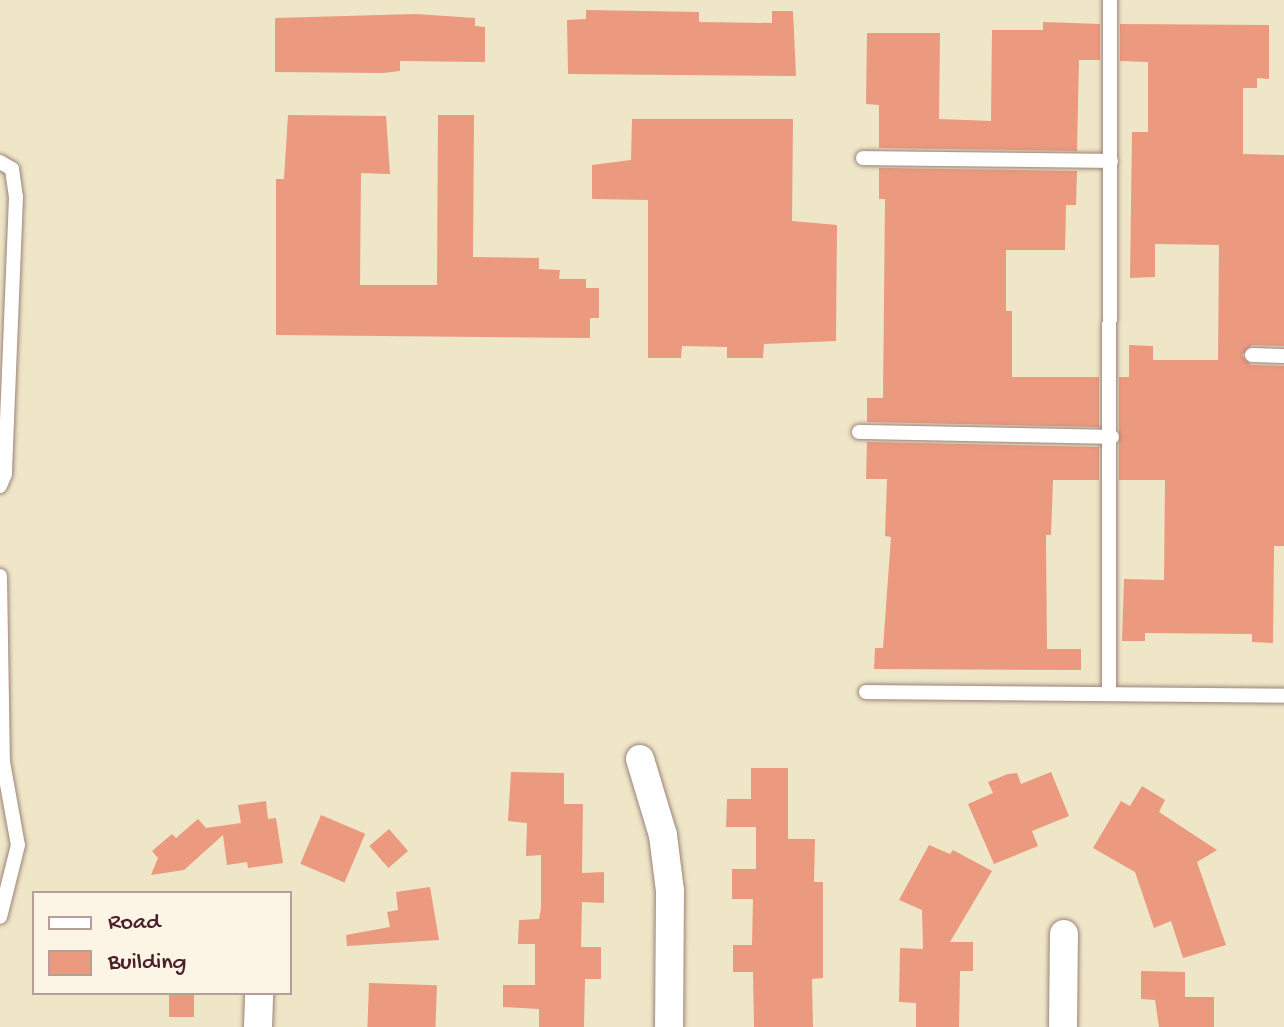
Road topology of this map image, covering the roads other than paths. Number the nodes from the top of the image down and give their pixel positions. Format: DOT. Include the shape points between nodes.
graph roads {
  1 [pos="1110,0"];
  2 [pos="863,158"];
  3 [pos="1111,161"];
  4 [pos="0,162"];
  5 [pos="1252,355"];
  6 [pos="1284,356"];
  7 [pos="859,432"];
  8 [pos="4,434"];
  9 [pos="1112,437"];
  10 [pos="0,486"];
  11 [pos="0,576"];
  12 [pos="866,692"];
  13 [pos="1109,692"];
  14 [pos="1284,696"];
  15 [pos="640,759"];
  16 [pos="0,917"];
  17 [pos="1064,934"];
  18 [pos="259,995"];
  19 [pos="258,1027"];
  20 [pos="669,1027"];
  21 [pos="1063,1027"];
  1 -- 3 [label="lane"];
  2 -- 3 [label="lane"];
  3 -- 9 [label="lane"];
  4 -- 8 [label="lane" via="12,169 16,197"];
  5 -- 6 [label="lane"];
  7 -- 9 [label="lane"];
  8 -- 10 [label="lane"];
  9 -- 13 [label="lane"];
  11 -- 16 [label="lane" via="3,762 18,845"];
  12 -- 13 [label="lane"];
  13 -- 14 [label="lane"];
  15 -- 20 [label="street" via="663,835 670,891"];
  17 -- 21 [label="street"];
  18 -- 19 [label="street"];
}
